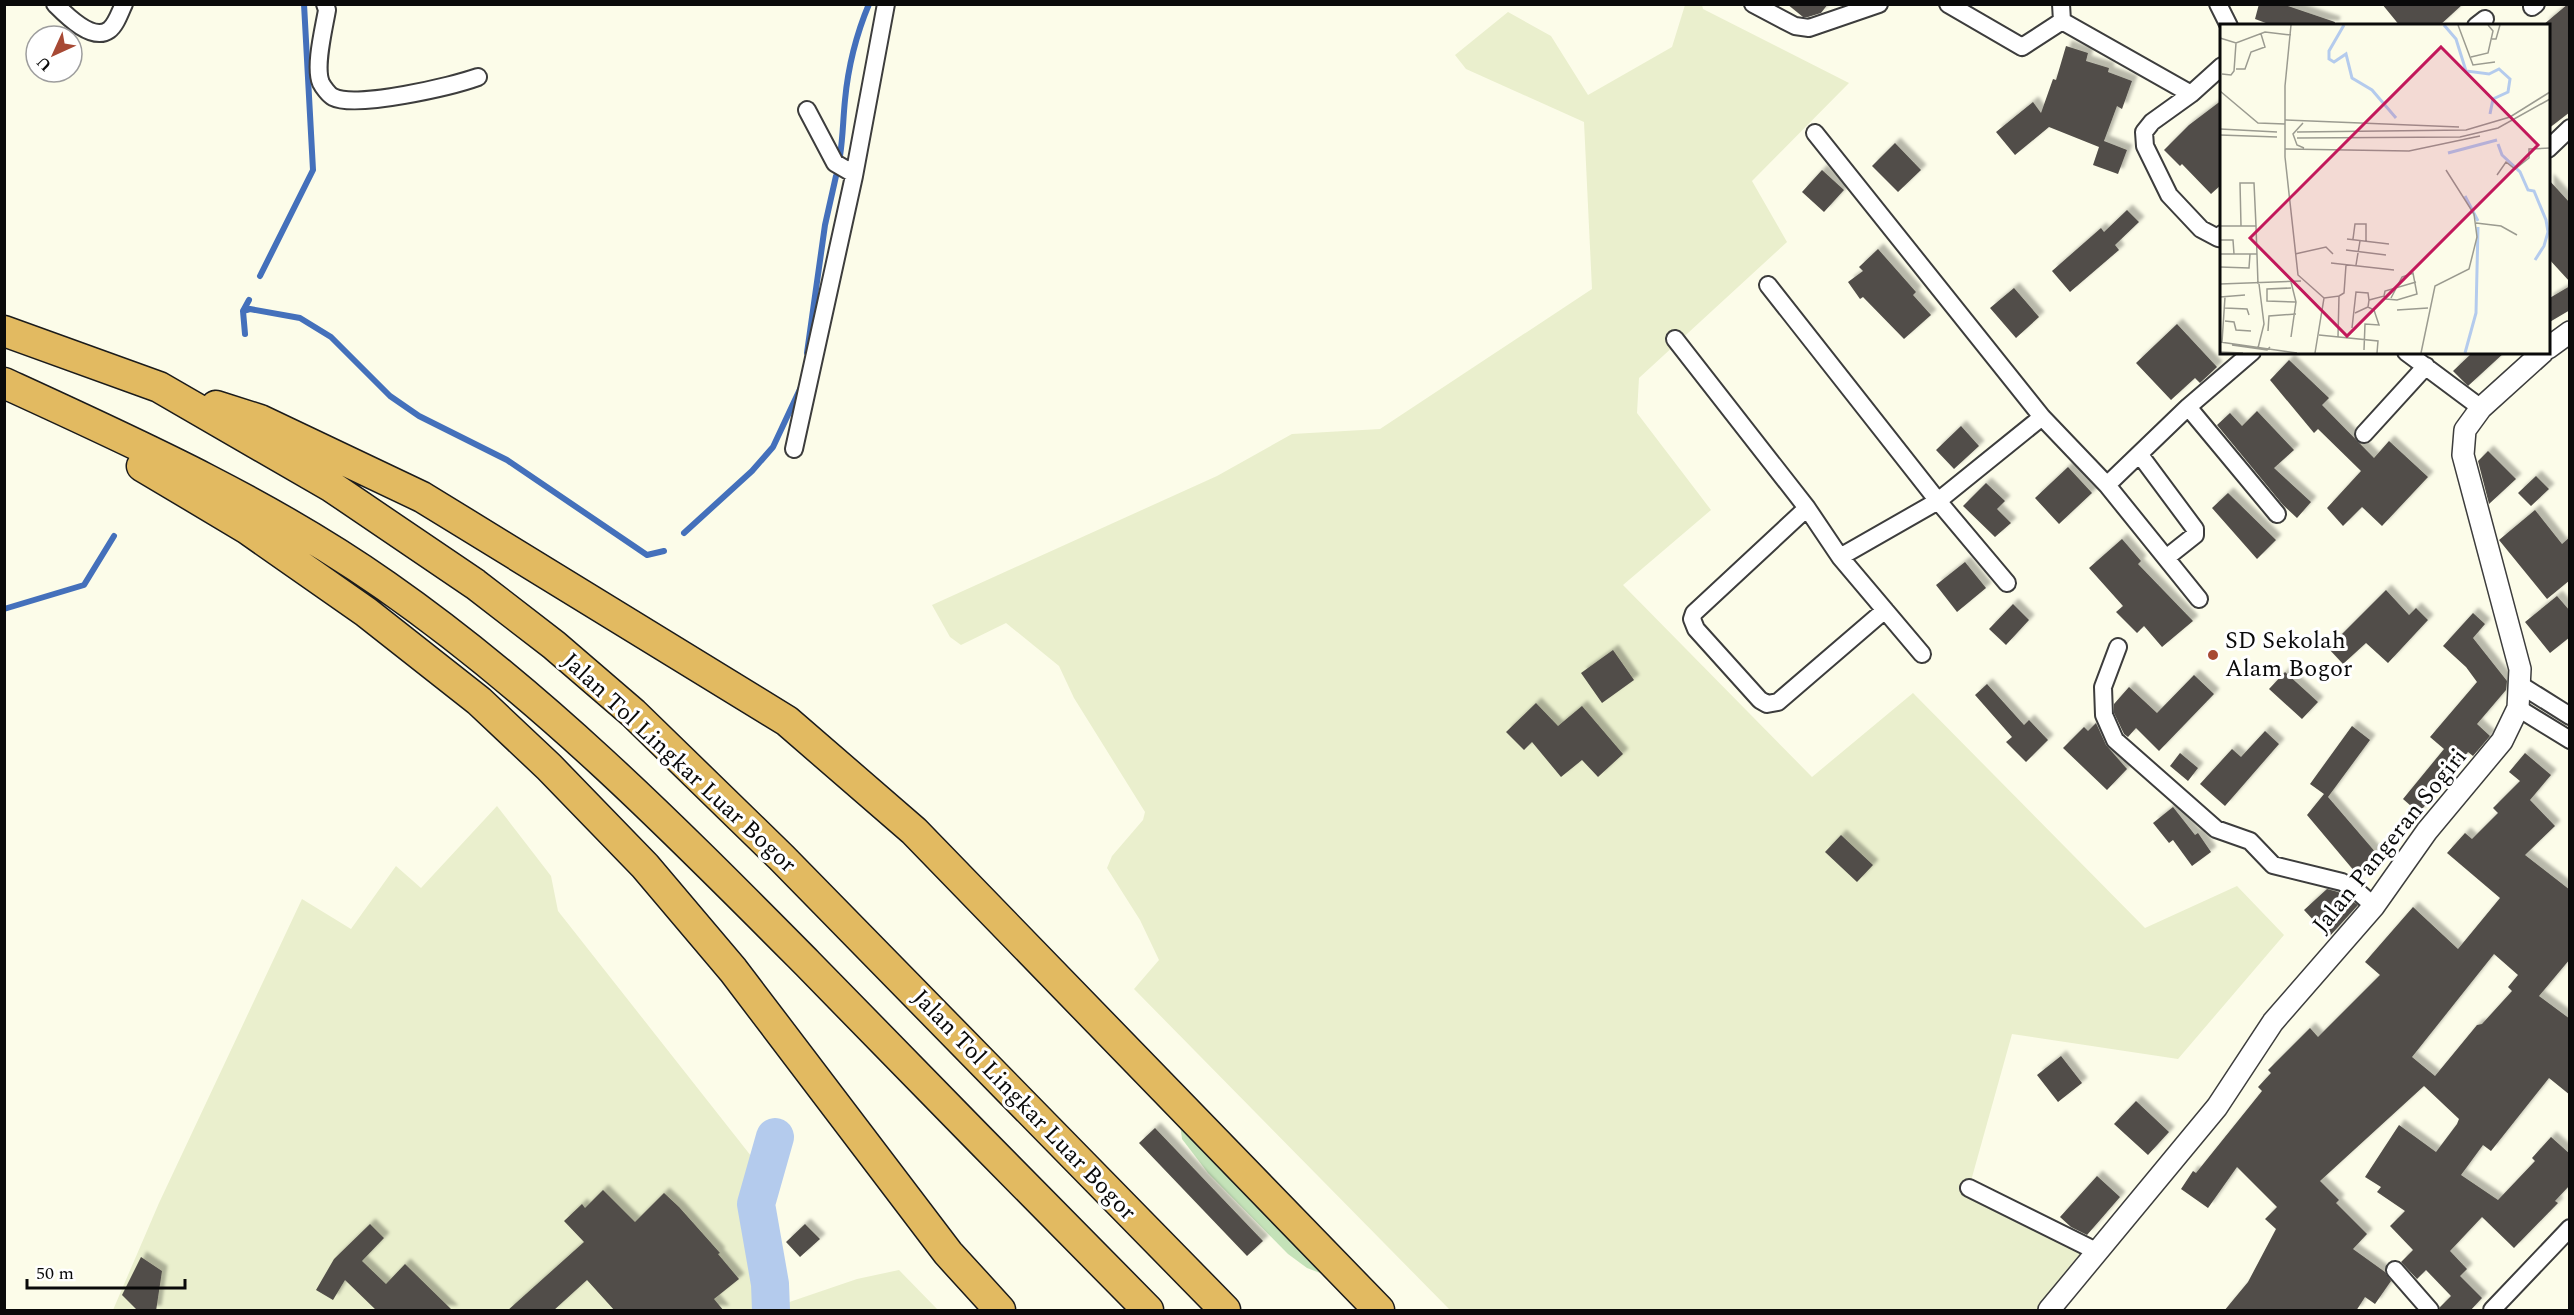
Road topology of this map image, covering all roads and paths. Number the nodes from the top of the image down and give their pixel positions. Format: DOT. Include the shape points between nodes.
graph roads {
  1 [pos="55,4"];
  2 [pos="124,4"];
  3 [pos="325,4"];
  4 [pos="886,4"];
  5 [pos="1753,4"];
  6 [pos="1880,4"];
  7 [pos="1948,4"];
  8 [pos="2218,4"];
  9 [pos="2061,13"];
  10 [pos="2228,24"];
  11 [pos="2220,68"];
  12 [pos="478,78"];
  13 [pos="2191,94"];
  14 [pos="807,110"];
  15 [pos="2570,128"];
  16 [pos="1815,133"];
  17 [pos="2550,147"];
  18 [pos="854,174"];
  19 [pos="2220,238"];
  20 [pos="1768,285"];
  21 [pos="4,331"];
  22 [pos="2570,332"];
  23 [pos="1675,339"];
  24 [pos="2550,347"];
  25 [pos="2250,354"];
  26 [pos="2409,354"];
  27 [pos="2541,354"];
  28 [pos="2426,366"];
  29 [pos="4,384"];
  30 [pos="159,387"];
  31 [pos="2187,406"];
  32 [pos="2481,408"];
  33 [pos="2042,417"];
  34 [pos="2364,434"];
  35 [pos="794,449"];
  36 [pos="2140,455"];
  37 [pos="2107,485"];
  38 [pos="1938,501"];
  39 [pos="1807,508"];
  40 [pos="2277,514"];
  41 [pos="1840,557"];
  42 [pos="2166,558"];
  43 [pos="2007,583"];
  44 [pos="2199,599"];
  45 [pos="1885,610"];
  46 [pos="2118,647"];
  47 [pos="1922,654"];
  48 [pos="2519,684"];
  49 [pos="2518,708"];
  50 [pos="2570,716"];
  51 [pos="2570,740"];
  52 [pos="2374,906"];
  53 [pos="1969,1188"];
  54 [pos="2570,1228"];
  55 [pos="2098,1252"];
  56 [pos="2395,1270"];
  57 [pos="1000,1311"];
  58 [pos="1148,1311"];
  59 [pos="1225,1311"];
  60 [pos="1379,1311"];
  61 [pos="2049,1311"];
  62 [pos="2430,1311"];
  63 [pos="2492,1311"];
  1 -- 2 [label="street" via="75,24 95,32 112,27"];
  3 -- 12 [label="street" via="319,69 321,83 333,97 349,101 429,92"];
  4 -- 18 [label="street"];
  5 -- 6 [label="street" via="1795,26 1809,28"];
  7 -- 9 [label="street" via="2022,47"];
  8 -- 10 [label="street"];
  9 -- 13 [label="street"];
  11 -- 13 [label="street"];
  13 -- 19 [label="street" via="2152,122 2144,132 2145,146 2169,195 2201,229"];
  14 -- 18 [label="street" via="834,163"];
  15 -- 17 [label="street"];
  16 -- 33 [label="street"];
  18 -- 35 [label="street"];
  20 -- 38 [label="street"];
  21 -- 30 [label="highway, Jalan Tol Lingkar Luar Bogor"];
  22 -- 24 [label="street"];
  23 -- 39 [label="street"];
  25 -- 31 [label="street"];
  26 -- 28 [label="street"];
  27 -- 32 [label="street, Jalan Pangeran Sogiri"];
  28 -- 32 [label="street"];
  28 -- 34 [label="street"];
  29 -- 57 [label="highway" via="246,528 357,606 479,701 549,766 645,866 733,970 948,1253"];
  29 -- 58 [label="highway" via="170,459 302,533 386,586 494,668 586,746 690,844"];
  30 -- 59 [label="highway, Jalan Tol Lingkar Luar Bogor" via="332,487 475,584 633,713 781,857"];
  30 -- 60 [label="highway" via="260,420 422,497 787,721 914,831"];
  31 -- 36 [label="street"];
  31 -- 40 [label="street"];
  32 -- 48 [label="street, Jalan Pangeran Sogiri" via="2465,430 2463,455 2515,645"];
  33 -- 37 [label="street"];
  33 -- 38 [label="street"];
  36 -- 37 [label="street"];
  36 -- 42 [label="street" via="2195,529 2195,535"];
  37 -- 42 [label="street"];
  38 -- 41 [label="street"];
  38 -- 43 [label="street"];
  39 -- 41 [label="street"];
  39 -- 45 [label="street" via="1694,612 1696,629 1760,700 1772,704"];
  41 -- 45 [label="street"];
  42 -- 44 [label="street"];
  45 -- 47 [label="street"];
  46 -- 52 [label="street" via="2103,687 2104,715 2115,741 2216,829 2250,841 2273,865 2342,882"];
  48 -- 49 [label="street, Jalan Pangeran Sogiri"];
  48 -- 50 [label="street"];
  49 -- 51 [label="street"];
  49 -- 52 [label="street, Jalan Pangeran Sogiri" via="2502,741 2427,831"];
  52 -- 55 [label="street, Jalan Pangeran Sogiri" via="2273,1022 2217,1107"];
  53 -- 55 [label="street"];
  54 -- 63 [label="street"];
  55 -- 61 [label="street, Jalan Pangeran Sogiri"];
  56 -- 62 [label="street"];
}
